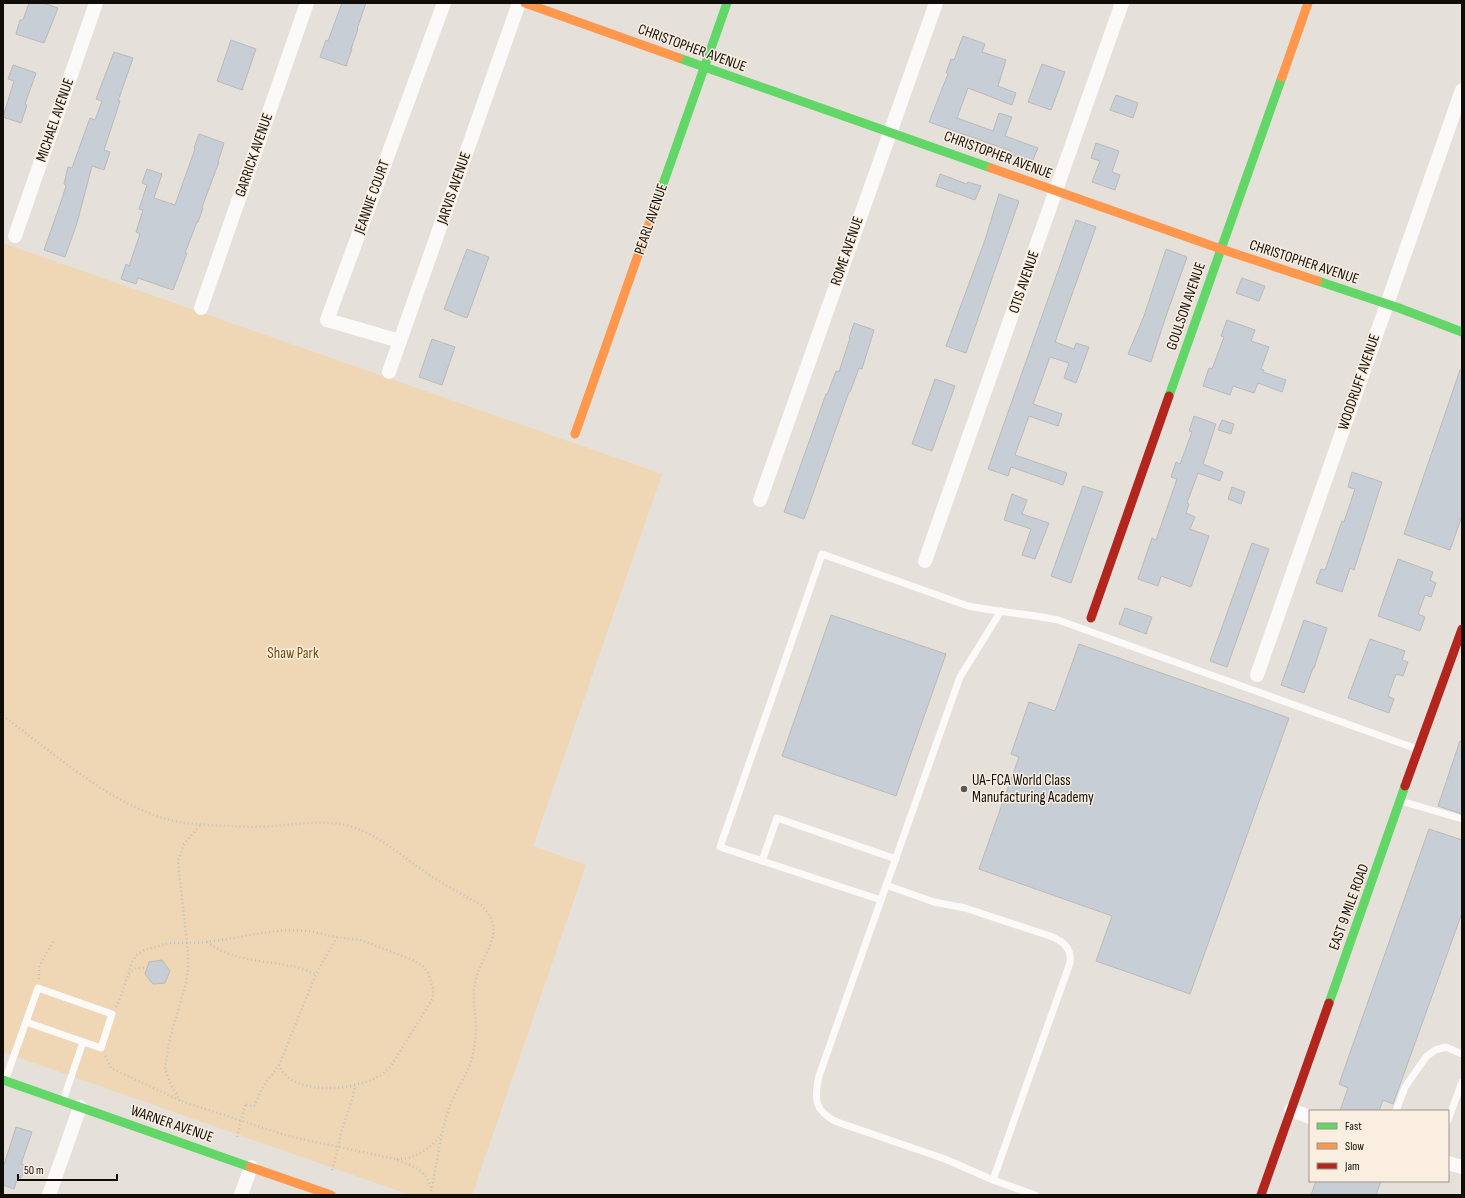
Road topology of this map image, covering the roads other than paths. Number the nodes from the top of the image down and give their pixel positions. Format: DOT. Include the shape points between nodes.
graph roads {
  1 [pos="96,3"];
  2 [pos="306,3"];
  3 [pos="444,3"];
  4 [pos="519,3"];
  5 [pos="525,3"];
  6 [pos="727,3"];
  7 [pos="936,3"];
  8 [pos="1122,3"];
  9 [pos="1308,3"];
  10 [pos="705,67"];
  11 [pos="1462,90"];
  12 [pos="890,133"];
  13 [pos="1056,191"];
  14 [pos="15,236"];
  15 [pos="1221,249"];
  16 [pos="1386,304"];
  17 [pos="201,308"];
  18 [pos="1462,332"];
  19 [pos="400,341"];
  20 [pos="389,372"];
  21 [pos="575,434"];
  22 [pos="760,500"];
  23 [pos="925,561"];
  24 [pos="1001,611"];
  25 [pos="1091,618"];
  26 [pos="1462,629"];
  27 [pos="1459,649"];
  28 [pos="1256,675"];
  29 [pos="1419,749"];
  30 [pos="1400,800"];
  31 [pos="1462,819"];
  32 [pos="896,858"];
  33 [pos="762,861"];
  34 [pos="886,885"];
  35 [pos="881,900"];
  36 [pos="26,1022"];
  37 [pos="83,1042"];
  38 [pos="1462,1054"];
  39 [pos="4,1080"];
  40 [pos="1462,1082"];
  41 [pos="63,1101"];
  42 [pos="80,1107"];
  43 [pos="1291,1110"];
  44 [pos="1396,1110"];
  45 [pos="1309,1116"];
  46 [pos="1449,1117"];
  47 [pos="1449,1163"];
  48 [pos="251,1167"];
  49 [pos="1462,1167"];
  50 [pos="993,1180"];
  51 [pos="49,1195"];
  52 [pos="241,1195"];
  53 [pos="331,1195"];
  54 [pos="1035,1195"];
  55 [pos="1261,1195"];
  1 -- 14 [label="street, MICHAEL AVENUE"];
  2 -- 17 [label="street, GARRICK AVENUE"];
  3 -- 19 [label="street, JEANNIE COURT" via="327,320"];
  4 -- 19 [label="street, JARVIS AVENUE"];
  5 -- 10 [label="street, CHRISTOPHER AVENUE"];
  6 -- 10 [label="street, PEARL AVENUE"];
  7 -- 12 [label="street, ROME AVENUE"];
  8 -- 13 [label="street, OTIS AVENUE"];
  9 -- 15 [label="street, GOULSON AVENUE"];
  10 -- 12 [label="street, CHRISTOPHER AVENUE"];
  10 -- 21 [label="street, PEARL AVENUE"];
  11 -- 16 [label="street, WOODRUFF AVENUE"];
  12 -- 13 [label="street, CHRISTOPHER AVENUE"];
  12 -- 22 [label="street, ROME AVENUE"];
  13 -- 15 [label="street, CHRISTOPHER AVENUE"];
  13 -- 23 [label="street, OTIS AVENUE"];
  15 -- 16 [label="street, CHRISTOPHER AVENUE"];
  15 -- 25 [label="street, GOULSON AVENUE"];
  16 -- 18 [label="street, CHRISTOPHER AVENUE"];
  16 -- 28 [label="street, WOODRUFF AVENUE"];
  19 -- 20 [label="street, JARVIS AVENUE"];
  24 -- 29 [label="lane" via="1058,620"];
  24 -- 32 [label="lane" via="960,677"];
  24 -- 33 [label="lane" via="968,606 822,554 720,847"];
  26 -- 27 [label="street, EAST 9 MILE ROAD"];
  27 -- 29 [label="street, EAST 9 MILE ROAD"];
  29 -- 30 [label="street, EAST 9 MILE ROAD"];
  30 -- 31 [label="lane"];
  30 -- 43 [label="street, EAST 9 MILE ROAD"];
  32 -- 33 [label="lane" via="778,818"];
  32 -- 34 [label="lane"];
  33 -- 35 [label="lane"];
  34 -- 35 [label="lane"];
  34 -- 50 [label="lane" via="1050,936 1059,940 1069,950 1070,963"];
  35 -- 50 [label="lane" via="819,1076 816,1088 817,1105 825,1115 837,1122 946,1159"];
  36 -- 37 [label="lane"];
  36 -- 37 [label="lane" via="38,988 112,1014 101,1048"];
  36 -- 39 [label="lane"];
  37 -- 41 [label="lane"];
  38 -- 44 [label="lane" via="1446,1047 1426,1056 1405,1086"];
  39 -- 41 [label="street, WARNER AVENUE"];
  40 -- 46 [label="lane"];
  41 -- 42 [label="street, WARNER AVENUE"];
  42 -- 48 [label="street, WARNER AVENUE"];
  42 -- 51 [label="street"];
  43 -- 45 [label="street"];
  43 -- 55 [label="street, EAST 9 MILE ROAD"];
  47 -- 49 [label="street"];
  48 -- 52 [label="street"];
  48 -- 53 [label="street, WARNER AVENUE"];
  50 -- 54 [label="lane"];
}
